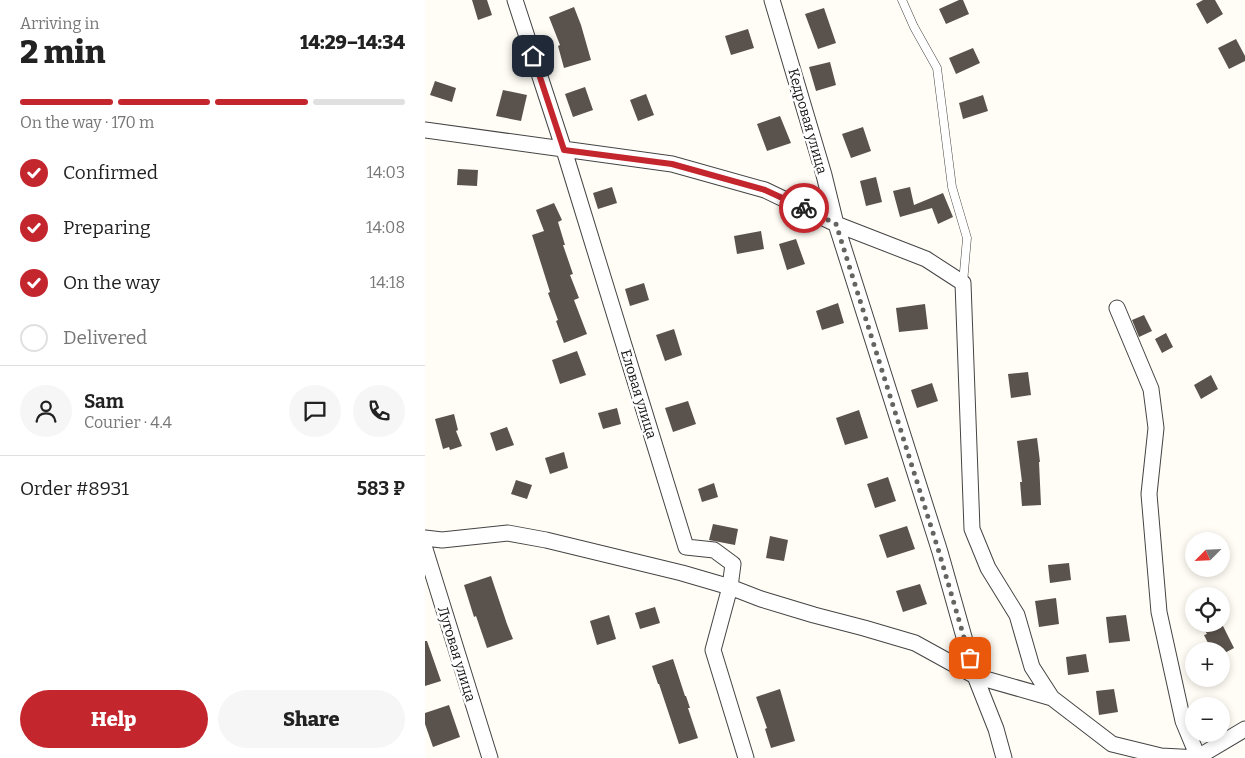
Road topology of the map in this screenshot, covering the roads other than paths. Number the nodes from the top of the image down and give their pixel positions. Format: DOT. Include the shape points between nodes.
graph roads {
  1 [pos="515,0"];
  2 [pos="772,0"];
  3 [pos="902,0"];
  4 [pos="425,130"];
  5 [pos="564,150"];
  6 [pos="836,224"];
  7 [pos="963,283"];
  8 [pos="1117,308"];
  9 [pos="425,538"];
  10 [pos="686,547"];
  11 [pos="425,549"];
  12 [pos="682,573"];
  13 [pos="730,587"];
  14 [pos="975,676"];
  15 [pos="1052,698"];
  16 [pos="1245,729"];
  17 [pos="490,758"];
  18 [pos="746,758"];
  19 [pos="1004,758"];
  20 [pos="1198,758"];
  1 -- 5 [label="street, Еловая улица"];
  2 -- 6 [label="street, Кедровая улица"];
  3 -- 7 [label="lane" via="937,68 952,187 967,238"];
  4 -- 5 [label="street"];
  5 -- 6 [label="street" via="672,164 765,190"];
  5 -- 10 [label="street, Еловая улица"];
  6 -- 7 [label="street" via="926,259"];
  6 -- 14 [label="street, Кедровая улица"];
  7 -- 15 [label="street" via="972,528 988,568 1017,615 1032,667"];
  8 -- 20 [label="street" via="1151,389 1156,428 1149,494 1159,612 1183,721"];
  9 -- 12 [label="street" via="442,540 508,533"];
  10 -- 12 [label="street"];
  10 -- 13 [label="street" via="715,550 733,564"];
  11 -- 17 [label="street, Луговая улица"];
  12 -- 13 [label="street"];
  13 -- 14 [label="street" via="761,599 915,643"];
  13 -- 18 [label="street" via="713,650"];
  14 -- 15 [label="street"];
  14 -- 19 [label="street, Кедровая улица"];
  15 -- 20 [label="street" via="1112,744 1161,756"];
  16 -- 20 [label="street"];
}
